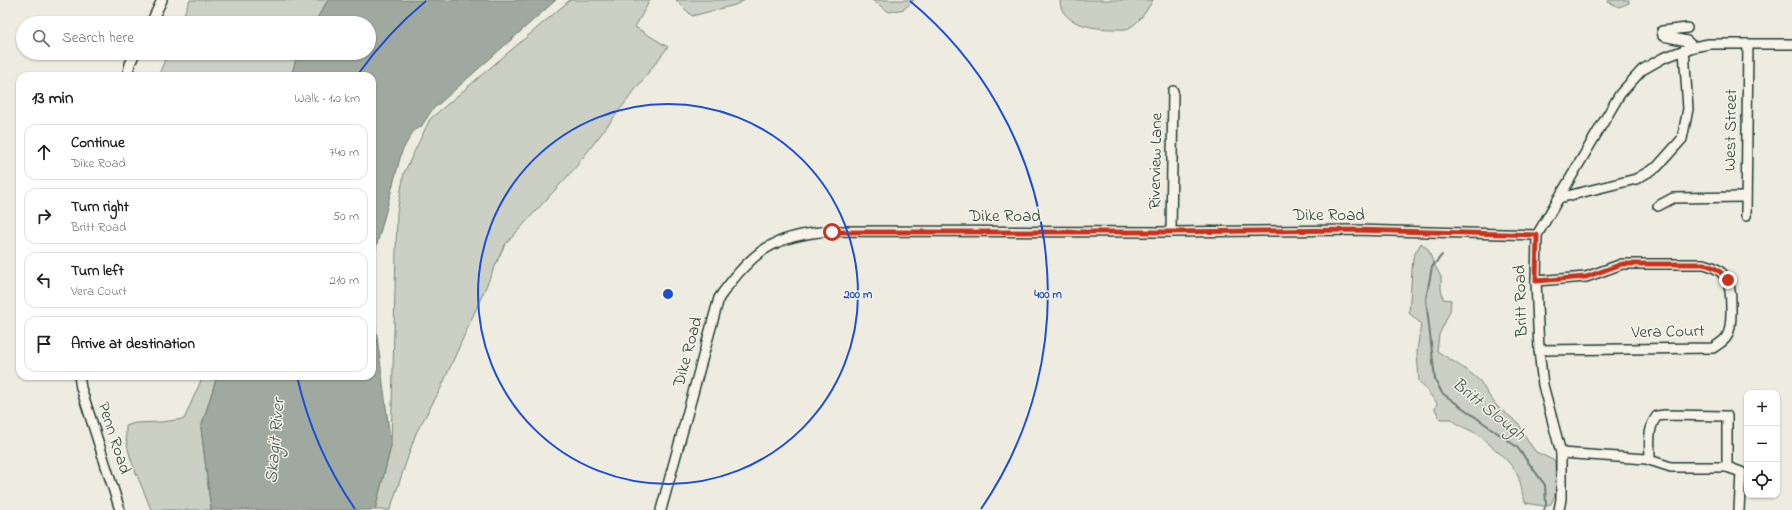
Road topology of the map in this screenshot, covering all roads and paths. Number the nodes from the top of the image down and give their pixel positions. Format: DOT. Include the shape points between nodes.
graph roads {
  1 [pos="162,0"];
  2 [pos="154,16"];
  3 [pos="1687,28"];
  4 [pos="1748,44"];
  5 [pos="1792,44"];
  6 [pos="1688,48"];
  7 [pos="132,60"];
  8 [pos="128,72"];
  9 [pos="1173,91"];
  10 [pos="1745,197"];
  11 [pos="1559,198"];
  12 [pos="1658,206"];
  13 [pos="1746,216"];
  14 [pos="1171,232"];
  15 [pos="1537,235"];
  16 [pos="1536,281"];
  17 [pos="1539,350"];
  18 [pos="80,380"];
  19 [pos="1561,453"];
  20 [pos="1650,460"];
  21 [pos="1727,467"];
  22 [pos="120,510"];
  23 [pos="661,510"];
  24 [pos="1559,510"];
  25 [pos="1739,510"];
  1 -- 2 [label="street"];
  3 -- 6 [label="street" via="1662,31 1663,36 1687,41"];
  4 -- 5 [label="street, Britt Road"];
  4 -- 6 [label="street, Britt Road" via="1709,44"];
  4 -- 10 [label="street, West Street"];
  6 -- 11 [label="street, Britt Road" via="1642,70 1620,94"];
  6 -- 11 [label="street" via="1688,109 1682,138 1657,167 1636,179"];
  7 -- 8 [label="street"];
  9 -- 14 [label="street, Riverview Lane"];
  10 -- 12 [label="street" via="1673,198"];
  10 -- 13 [label="street, West Street"];
  11 -- 15 [label="street, Britt Road"];
  14 -- 15 [label="street, Dike Road" via="1355,230"];
  14 -- 23 [label="street, Dike Road" via="807,233 786,238 763,250 741,269 719,298"];
  15 -- 16 [label="street, Britt Road"];
  16 -- 17 [label="street, Britt Road"];
  16 -- 17 [label="street, Vera Court" via="1586,277 1622,264 1704,264 1722,273 1731,288 1731,323 1728,335 1713,348"];
  17 -- 19 [label="street, Britt Road" via="1543,385"];
  18 -- 22 [label="street, Penn Road" via="80,388"];
  19 -- 20 [label="street"];
  19 -- 24 [label="street, Britt Road"];
  20 -- 21 [label="street" via="1671,467"];
  20 -- 21 [label="street" via="1650,429 1657,416 1727,416"];
  21 -- 25 [label="street" via="1741,472"];
}
